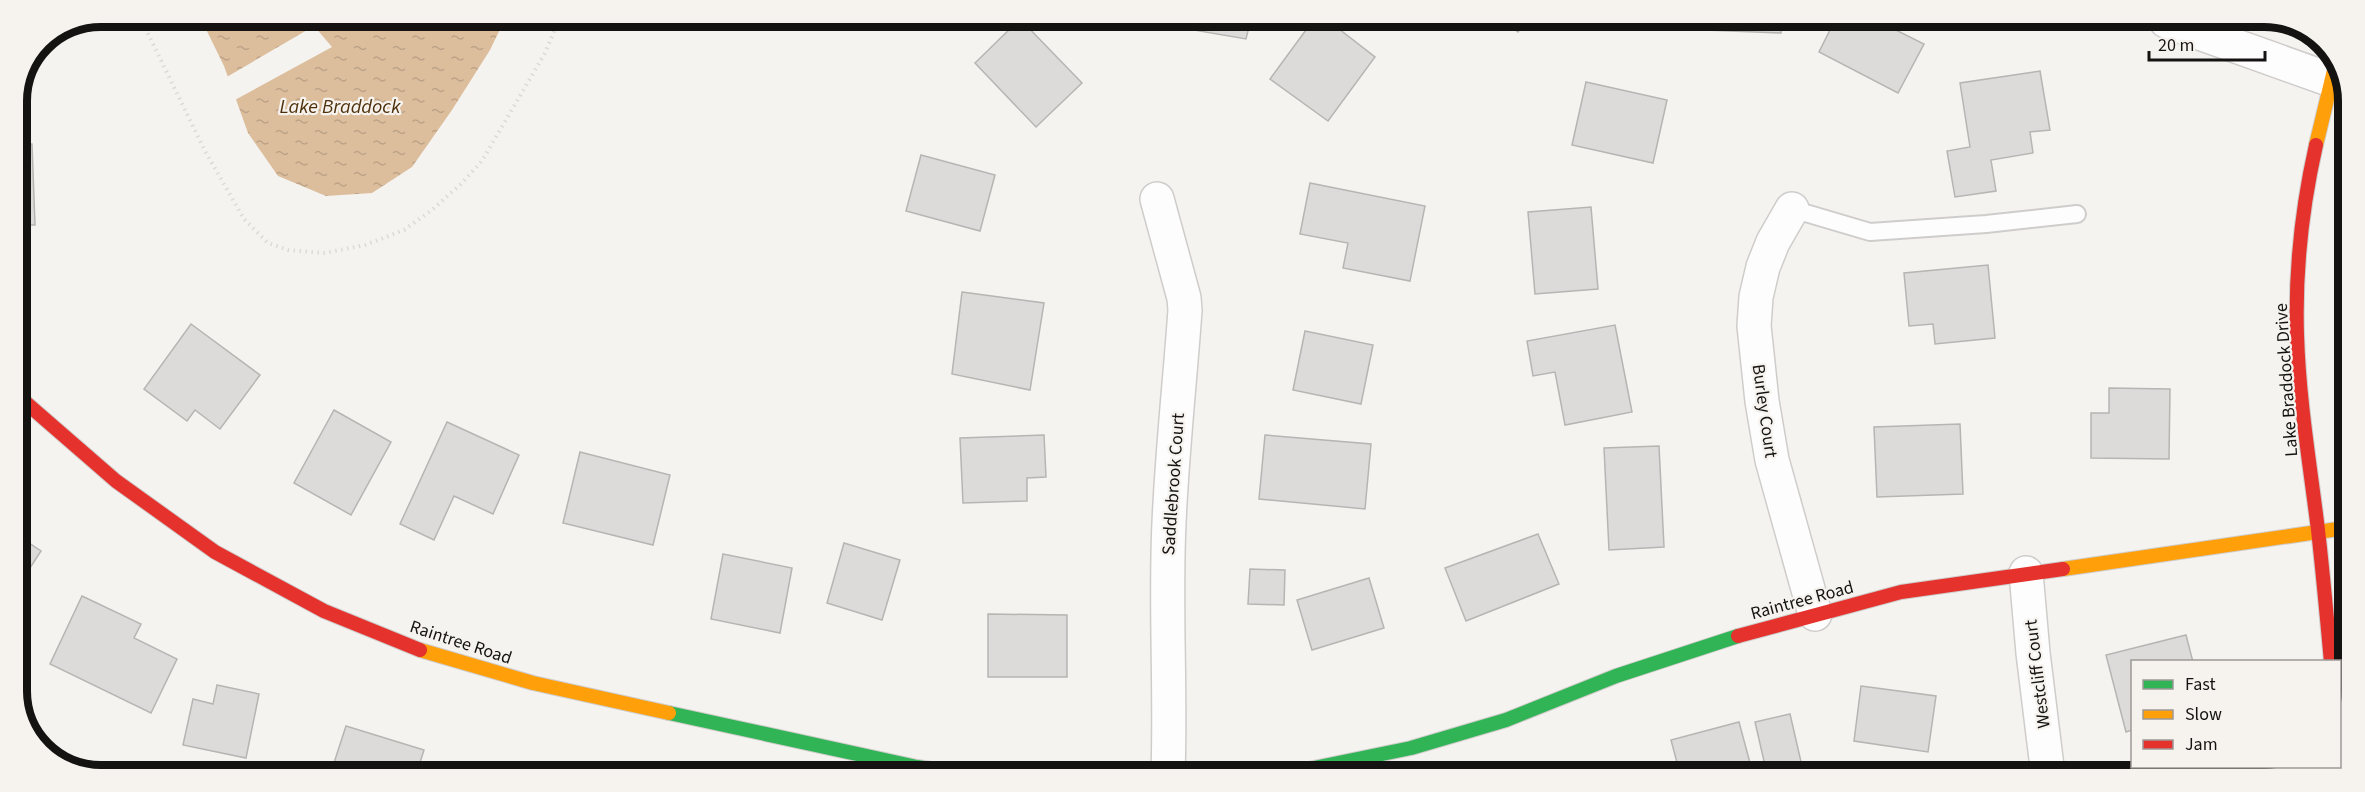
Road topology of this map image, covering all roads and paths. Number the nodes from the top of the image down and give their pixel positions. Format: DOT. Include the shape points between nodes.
graph roads {
  1 [pos="145,27"];
  2 [pos="556,27"];
  3 [pos="2185,27"];
  4 [pos="2333,75"];
  5 [pos="2335,83"];
  6 [pos="1157,199"];
  7 [pos="1791,209"];
  8 [pos="2077,214"];
  9 [pos="27,403"];
  10 [pos="2338,529"];
  11 [pos="2318,532"];
  12 [pos="2026,573"];
  13 [pos="1815,614"];
  14 [pos="2331,660"];
  15 [pos="908,765"];
  16 [pos="1168,765"];
  17 [pos="1329,765"];
  18 [pos="2047,765"];
  1 -- 2 [label="path" via="205,151 244,219 268,243 288,250 325,253 365,245 404,230 460,185 482,161 545,53"];
  3 -- 4 [label="street"];
  5 -- 11 [label="street, Lake Braddock Drive" via="2310,175 2299,249 2297,335"];
  6 -- 16 [label="street, Saddlebrook Court" via="1185,310 1169,523"];
  7 -- 8 [label="lane" via="1870,232"];
  7 -- 13 [label="street, Burley Court" via="1763,267 1754,326 1772,460"];
  9 -- 15 [label="street, Raintree Road" via="116,481 215,552 324,611 430,654 533,683"];
  10 -- 11 [label="street, Raintree Road"];
  11 -- 12 [label="street, Raintree Road"];
  11 -- 14 [label="street, Lake Braddock Drive"];
  12 -- 13 [label="street, Raintree Road" via="1901,592"];
  12 -- 18 [label="street, Westcliff Court"];
  13 -- 17 [label="street, Raintree Road" via="1616,676 1506,720 1411,748"];
}
